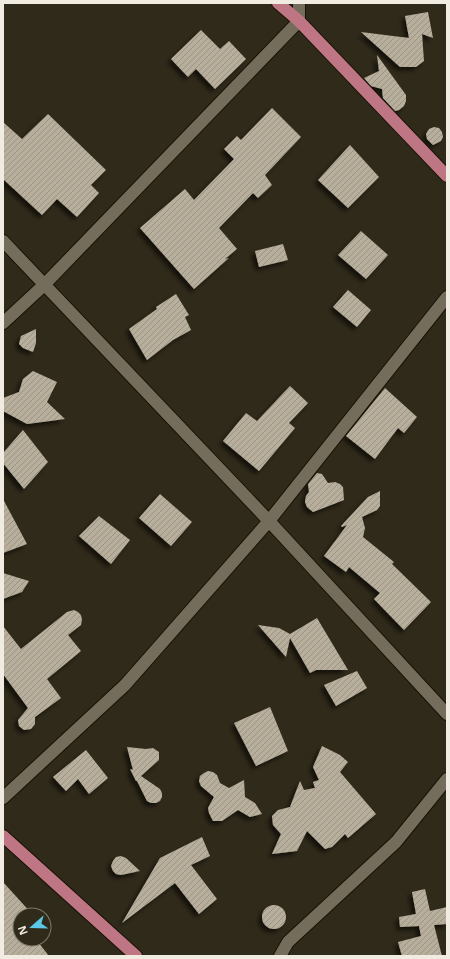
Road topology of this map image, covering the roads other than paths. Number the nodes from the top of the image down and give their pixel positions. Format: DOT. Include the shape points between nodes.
graph roads {
  1 [pos="278,3"];
  2 [pos="300,3"];
  3 [pos="299,21"];
  4 [pos="447,176"];
  5 [pos="3,241"];
  6 [pos="44,285"];
  7 [pos="447,297"];
  8 [pos="3,323"];
  9 [pos="269,521"];
  10 [pos="447,714"];
  11 [pos="447,779"];
  12 [pos="3,798"];
  13 [pos="3,836"];
  14 [pos="136,956"];
  15 [pos="280,956"];
  1 -- 3 [label="main road"];
  2 -- 3 [label="street"];
  3 -- 4 [label="main road"];
  3 -- 6 [label="street"];
  5 -- 6 [label="street"];
  6 -- 8 [label="street"];
  6 -- 9 [label="street"];
  7 -- 9 [label="street"];
  9 -- 10 [label="street"];
  9 -- 12 [label="street" via="125,685"];
  11 -- 15 [label="street" via="396,842 288,942"];
  13 -- 14 [label="main road"];
}
